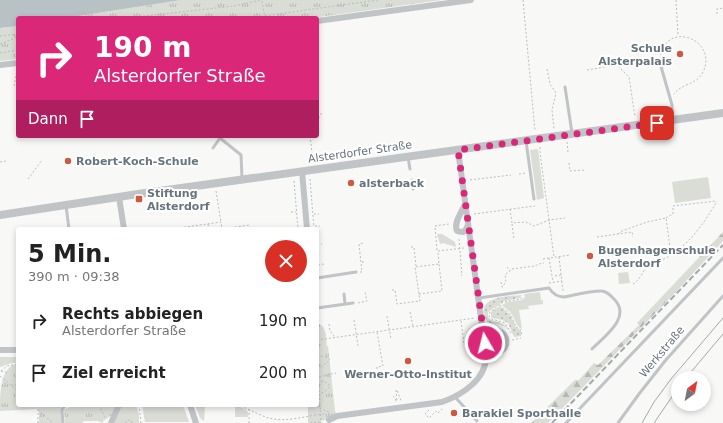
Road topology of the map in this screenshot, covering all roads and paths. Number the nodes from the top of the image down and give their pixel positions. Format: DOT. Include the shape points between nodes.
graph roads {
  1 [pos="261,0"];
  2 [pos="378,0"];
  3 [pos="471,0"];
  4 [pos="523,0"];
  5 [pos="676,0"];
  6 [pos="723,8"];
  7 [pos="717,14"];
  8 [pos="145,16"];
  9 [pos="265,16"];
  10 [pos="272,16"];
  11 [pos="319,21"];
  12 [pos="16,34"];
  13 [pos="0,36"];
  14 [pos="678,36"];
  15 [pos="16,38"];
  16 [pos="0,44"];
  17 [pos="16,50"];
  18 [pos="0,53"];
  19 [pos="16,63"];
  20 [pos="660,63"];
  21 [pos="0,65"];
  22 [pos="547,69"];
  23 [pos="587,70"];
  24 [pos="16,76"];
  25 [pos="14,86"];
  26 [pos="565,87"];
  27 [pos="673,95"];
  28 [pos="322,112"];
  29 [pos="723,113"];
  30 [pos="635,117"];
  31 [pos="319,118"];
  32 [pos="672,121"];
  33 [pos="535,132"];
  34 [pos="569,135"];
  35 [pos="555,137"];
  36 [pos="220,138"];
  37 [pos="222,138"];
  38 [pos="310,138"];
  39 [pos="526,141"];
  40 [pos="540,147"];
  41 [pos="213,148"];
  42 [pos="458,150"];
  43 [pos="568,152"];
  44 [pos="408,157"];
  45 [pos="42,160"];
  46 [pos="6,161"];
  47 [pos="0,162"];
  48 [pos="569,163"];
  49 [pos="410,169"];
  50 [pos="314,170"];
  51 [pos="584,170"];
  52 [pos="302,172"];
  53 [pos="530,172"];
  54 [pos="519,174"];
  55 [pos="511,175"];
  56 [pos="310,178"];
  57 [pos="28,179"];
  58 [pos="242,180"];
  59 [pos="294,180"];
  60 [pos="412,180"];
  61 [pos="462,181"];
  62 [pos="413,189"];
  63 [pos="216,192"];
  64 [pos="119,197"];
  65 [pos="534,199"];
  66 [pos="677,202"];
  67 [pos="66,204"];
  68 [pos="466,204"];
  69 [pos="677,205"];
  70 [pos="535,206"];
  71 [pos="510,209"];
  72 [pos="291,212"];
  73 [pos="297,212"];
  74 [pos="477,213"];
  75 [pos="313,214"];
  76 [pos="319,214"];
  77 [pos="0,215"];
  78 [pos="565,218"];
  79 [pos="666,218"];
  80 [pos="549,220"];
  81 [pos="221,222"];
  82 [pos="456,223"];
  83 [pos="512,223"];
  84 [pos="208,224"];
  85 [pos="468,224"];
  86 [pos="314,226"];
  87 [pos="320,226"];
  88 [pos="69,227"];
  89 [pos="124,227"];
  90 [pos="188,227"];
  91 [pos="209,227"];
  92 [pos="222,227"];
  93 [pos="236,227"];
  94 [pos="250,227"];
  95 [pos="298,227"];
  96 [pos="307,227"];
  97 [pos="460,232"];
  98 [pos="618,234"];
  99 [pos="597,237"];
  100 [pos="633,237"];
  101 [pos="514,240"];
  102 [pos="362,243"];
  103 [pos="411,247"];
  104 [pos="472,247"];
  105 [pos="459,248"];
  106 [pos="438,251"];
  107 [pos="570,255"];
  108 [pos="671,256"];
  109 [pos="554,257"];
  110 [pos="559,257"];
  111 [pos="549,258"];
  112 [pos="723,258"];
  113 [pos="543,259"];
  114 [pos="361,262"];
  115 [pos="366,262"];
  116 [pos="544,263"];
  117 [pos="324,264"];
  118 [pos="439,264"];
  119 [pos="319,265"];
  120 [pos="416,267"];
  121 [pos="507,267"];
  122 [pos="510,271"];
  123 [pos="356,272"];
  124 [pos="461,275"];
  125 [pos="561,275"];
  126 [pos="555,276"];
  127 [pos="319,278"];
  128 [pos="562,281"];
  129 [pos="501,282"];
  130 [pos="553,282"];
  131 [pos="549,283"];
  132 [pos="633,284"];
  133 [pos="392,290"];
  134 [pos="365,292"];
  135 [pos="523,292"];
  136 [pos="344,294"];
  137 [pos="419,294"];
  138 [pos="723,296"];
  139 [pos="564,297"];
  140 [pos="478,298"];
  141 [pos="353,303"];
  142 [pos="345,304"];
  143 [pos="500,305"];
  144 [pos="319,308"];
  145 [pos="410,312"];
  146 [pos="387,316"];
  147 [pos="481,317"];
  148 [pos="354,320"];
  149 [pos="461,320"];
  150 [pos="329,324"];
  151 [pos="413,327"];
  152 [pos="389,330"];
  153 [pos="483,331"];
  154 [pos="377,332"];
  155 [pos="356,335"];
  156 [pos="512,335"];
  157 [pos="522,336"];
  158 [pos="335,338"];
  159 [pos="522,338"];
  160 [pos="391,339"];
  161 [pos="319,340"];
  162 [pos="507,340"];
  163 [pos="464,344"];
  164 [pos="358,346"];
  165 [pos="592,349"];
  166 [pos="0,350"];
  167 [pos="16,350"];
  168 [pos="486,355"];
  169 [pos="319,356"];
  170 [pos="16,364"];
  171 [pos="319,369"];
  172 [pos="377,369"];
  173 [pos="0,371"];
  174 [pos="336,373"];
  175 [pos="8,374"];
  176 [pos="0,376"];
  177 [pos="319,377"];
  178 [pos="319,381"];
  179 [pos="10,385"];
  180 [pos="16,385"];
  181 [pos="319,388"];
  182 [pos="16,390"];
  183 [pos="320,394"];
  184 [pos="455,397"];
  185 [pos="393,401"];
  186 [pos="432,403"];
  187 [pos="64,407"];
  188 [pos="101,407"];
  189 [pos="118,407"];
  190 [pos="139,407"];
  191 [pos="191,407"];
  192 [pos="243,407"];
  193 [pos="404,407"];
  194 [pos="320,408"];
  195 [pos="249,409"];
  196 [pos="443,409"];
  197 [pos="38,410"];
  198 [pos="321,414"];
  199 [pos="329,420"];
  200 [pos="477,421"];
  201 [pos="321,422"];
  202 [pos="38,423"];
  203 [pos="53,423"];
  204 [pos="63,423"];
  205 [pos="110,423"];
  206 [pos="125,423"];
  207 [pos="132,423"];
  208 [pos="141,423"];
  209 [pos="196,423"];
  210 [pos="249,423"];
  211 [pos="310,423"];
  212 [pos="566,423"];
  213 [pos="618,423"];
  1 -- 8 [label="path" via="234,6"];
  1 -- 9 [label="path"];
  2 -- 10 [label="path"];
  3 -- 11 [label="street"];
  4 -- 33 [label="path"];
  5 -- 14 [label="path"];
  6 -- 7 [label="path" via="717,8"];
  12 -- 13 [label="path"];
  14 -- 20 [label="path" via="667,41 660,53"];
  14 -- 27 [label="path" via="697,42 702,47 707,63 698,80 678,89"];
  15 -- 16 [label="path"];
  17 -- 18 [label="path"];
  19 -- 21 [label="street"];
  20 -- 32 [label="lane" via="672,105"];
  22 -- 35 [label="path" via="550,84 556,93 552,110"];
  23 -- 30 [label="path" via="617,65 629,77"];
  24 -- 25 [label="path"];
  26 -- 34 [label="lane"];
  28 -- 31 [label="path"];
  29 -- 32 [label="street, Alsterdorfer Straße"];
  32 -- 34 [label="street, Alsterdorfer Straße"];
  34 -- 35 [label="street, Alsterdorfer Straße"];
  34 -- 43 [label="path"];
  35 -- 39 [label="street, Alsterdorfer Straße"];
  36 -- 41 [label="lane"];
  37 -- 58 [label="lane" via="241,155"];
  38 -- 50 [label="path"];
  39 -- 42 [label="street, Alsterdorfer Straße"];
  39 -- 53 [label="lane"];
  40 -- 80 [label="path"];
  42 -- 44 [label="street, Alsterdorfer Straße"];
  42 -- 61 [label="street"];
  44 -- 49 [label="lane"];
  44 -- 50 [label="street, Alsterdorfer Straße"];
  45 -- 57 [label="path"];
  46 -- 47 [label="path"];
  48 -- 51 [label="path" via="570,171"];
  50 -- 52 [label="street, Alsterdorfer Straße"];
  52 -- 58 [label="street, Alsterdorfer Straße"];
  52 -- 96 [label="street"];
  53 -- 54 [label="path"];
  53 -- 65 [label="lane"];
  55 -- 61 [label="path"];
  56 -- 75 [label="path"];
  58 -- 64 [label="street, Alsterdorfer Straße"];
  59 -- 73 [label="path"];
  60 -- 62 [label="lane"];
  61 -- 68 [label="street"];
  63 -- 81 [label="path"];
  64 -- 67 [label="street, Alsterdorfer Straße"];
  64 -- 89 [label="street"];
  66 -- 69 [label="path"];
  67 -- 77 [label="street, Alsterdorfer Straße"];
  67 -- 88 [label="lane"];
  68 -- 82 [label="street"];
  68 -- 85 [label="street"];
  69 -- 79 [label="path" via="673,206 673,214"];
  69 -- 108 [label="path" via="717,201 695,234"];
  70 -- 71 [label="path"];
  71 -- 74 [label="path"];
  71 -- 83 [label="path"];
  72 -- 73 [label="path"];
  73 -- 95 [label="path"];
  75 -- 76 [label="path"];
  75 -- 86 [label="path"];
  78 -- 80 [label="path"];
  79 -- 98 [label="path" via="647,222"];
  79 -- 108 [label="path"];
  80 -- 83 [label="path" via="534,226 526,222"];
  80 -- 109 [label="path"];
  81 -- 84 [label="path"];
  81 -- 92 [label="path"];
  82 -- 97 [label="street" via="455,227"];
  82 -- 106 [label="path" via="435,226"];
  83 -- 101 [label="path"];
  84 -- 90 [label="path"];
  84 -- 91 [label="path"];
  85 -- 97 [label="street" via="465,231"];
  85 -- 104 [label="street"];
  86 -- 87 [label="path"];
  93 -- 94 [label="path"];
  97 -- 105 [label="path"];
  98 -- 99 [label="path"];
  98 -- 100 [label="path" via="632,232"];
  102 -- 114 [label="path" via="359,244"];
  103 -- 120 [label="path" via="414,246"];
  104 -- 105 [label="path"];
  104 -- 140 [label="street"];
  105 -- 106 [label="path"];
  105 -- 124 [label="path"];
  106 -- 118 [label="path"];
  107 -- 110 [label="path"];
  108 -- 132 [label="path" via="650,265"];
  109 -- 110 [label="path"];
  109 -- 111 [label="path"];
  110 -- 125 [label="path"];
  111 -- 113 [label="path"];
  111 -- 130 [label="path"];
  112 -- 212 [label="lane"];
  114 -- 115 [label="path"];
  114 -- 123 [label="path" via="362,272"];
  116 -- 122 [label="path"];
  117 -- 119 [label="path"];
  118 -- 120 [label="path"];
  118 -- 137 [label="path" via="442,291"];
  120 -- 137 [label="path"];
  121 -- 122 [label="path"];
  122 -- 129 [label="path" via="505,275 504,287"];
  123 -- 127 [label="lane"];
  125 -- 126 [label="path"];
  125 -- 128 [label="path"];
  128 -- 130 [label="path"];
  128 -- 139 [label="path"];
  130 -- 131 [label="path"];
  133 -- 137 [label="path" via="395,290 397,304 420,301"];
  134 -- 141 [label="path" via="367,302"];
  135 -- 139 [label="lane" via="549,288 555,295"];
  135 -- 140 [label="lane"];
  135 -- 143 [label="path" via="522,298"];
  136 -- 142 [label="lane"];
  138 -- 213 [label="lane, Werkstraße" via="665,361"];
  139 -- 165 [label="lane" via="603,291 619,305 621,313 618,321"];
  140 -- 147 [label="street"];
  141 -- 142 [label="lane"];
  142 -- 144 [label="lane"];
  143 -- 156 [label="path" via="491,311 489,316 505,323"];
  143 -- 157 [label="path" via="511,315"];
  145 -- 151 [label="path"];
  146 -- 152 [label="path"];
  147 -- 149 [label="path"];
  147 -- 153 [label="street"];
  148 -- 155 [label="path"];
  149 -- 151 [label="path"];
  149 -- 163 [label="path"];
  150 -- 158 [label="path"];
  151 -- 152 [label="path"];
  152 -- 154 [label="path"];
  152 -- 160 [label="path"];
  153 -- 162 [label="street" via="500,331"];
  153 -- 168 [label="street"];
  154 -- 155 [label="path"];
  154 -- 172 [label="path" via="383,366"];
  155 -- 158 [label="path"];
  155 -- 164 [label="path"];
  158 -- 161 [label="path"];
  159 -- 162 [label="path"];
  162 -- 168 [label="street" via="506,346 499,352"];
  166 -- 167 [label="street"];
  168 -- 184 [label="street" via="485,366 479,377"];
  169 -- 171 [label="path" via="330,360"];
  170 -- 173 [label="path"];
  173 -- 175 [label="path"];
  174 -- 177 [label="path"];
  176 -- 179 [label="path"];
  178 -- 183 [label="path" via="330,386"];
  179 -- 180 [label="path"];
  179 -- 182 [label="path"];
  181 -- 183 [label="path"];
  183 -- 194 [label="path"];
  184 -- 186 [label="street"];
  184 -- 200 [label="lane"];
  185 -- 193 [label="path" via="393,396 398,401 397,390"];
  186 -- 193 [label="street"];
  186 -- 196 [label="path" via="433,407 425,414 429,418 436,411 438,413"];
  187 -- 204 [label="lane"];
  188 -- 205 [label="path"];
  189 -- 205 [label="street"];
  190 -- 208 [label="path"];
  191 -- 209 [label="street"];
  192 -- 195 [label="path"];
  193 -- 199 [label="street" via="338,416"];
  194 -- 198 [label="path"];
  194 -- 198 [label="path" via="332,413"];
  195 -- 198 [label="path" via="279,420"];
  195 -- 210 [label="path"];
  197 -- 202 [label="path"];
  197 -- 203 [label="path"];
  198 -- 201 [label="path"];
  201 -- 211 [label="path"];
  206 -- 207 [label="path" via="129,420"];
}
